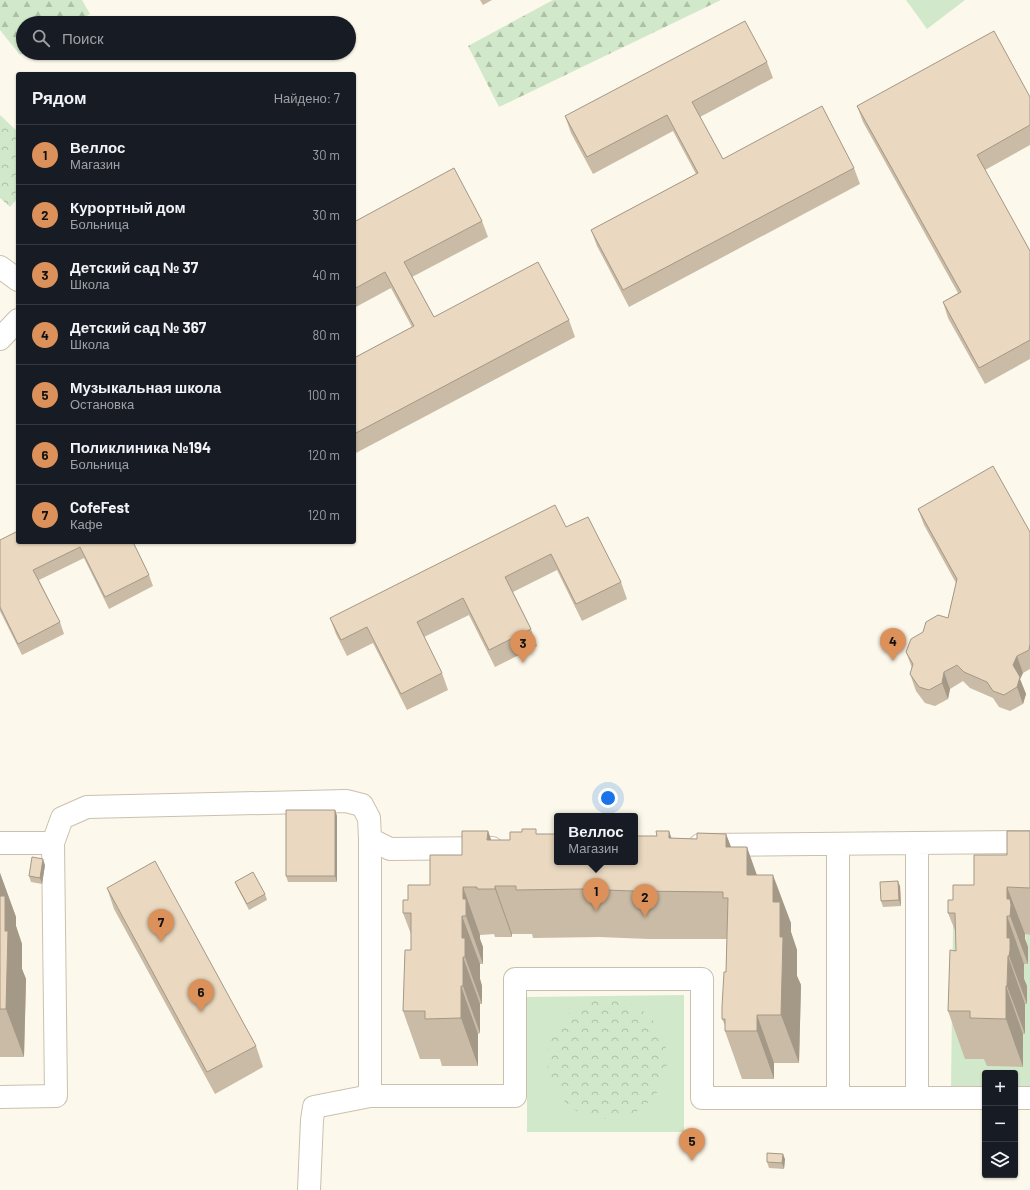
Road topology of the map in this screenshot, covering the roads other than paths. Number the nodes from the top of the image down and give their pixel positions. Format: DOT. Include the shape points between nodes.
graph roads {
  1 [pos="0,267"];
  2 [pos="16,279"];
  3 [pos="16,322"];
  4 [pos="0,339"];
  5 [pos="370,839"];
  6 [pos="1030,842"];
  7 [pos="0,843"];
  8 [pos="53,843"];
  9 [pos="917,843"];
  10 [pos="838,844"];
  11 [pos="682,846"];
  12 [pos="509,847"];
  13 [pos="370,1096"];
  14 [pos="0,1097"];
  15 [pos="838,1098"];
  16 [pos="916,1098"];
  17 [pos="982,1098"];
  18 [pos="1018,1098"];
  19 [pos="1030,1098"];
  20 [pos="309,1190"];
  1 -- 2 [label="lane"];
  3 -- 4 [label="lane"];
  5 -- 8 [label="lane" via="369,818 362,805 346,801 87,808 62,818"];
  5 -- 12 [label="lane" via="390,849"];
  5 -- 13 [label="lane"];
  6 -- 9 [label="lane"];
  7 -- 8 [label="lane"];
  8 -- 14 [label="lane" via="56,1096"];
  9 -- 10 [label="lane"];
  9 -- 16 [label="lane"];
  10 -- 11 [label="lane"];
  10 -- 15 [label="lane"];
  13 -- 15 [label="lane" via="515,1096 515,979 702,979 702,1098"];
  13 -- 20 [label="lane" via="314,1107"];
  15 -- 16 [label="lane"];
  16 -- 17 [label="lane"];
  18 -- 19 [label="lane"];
}
